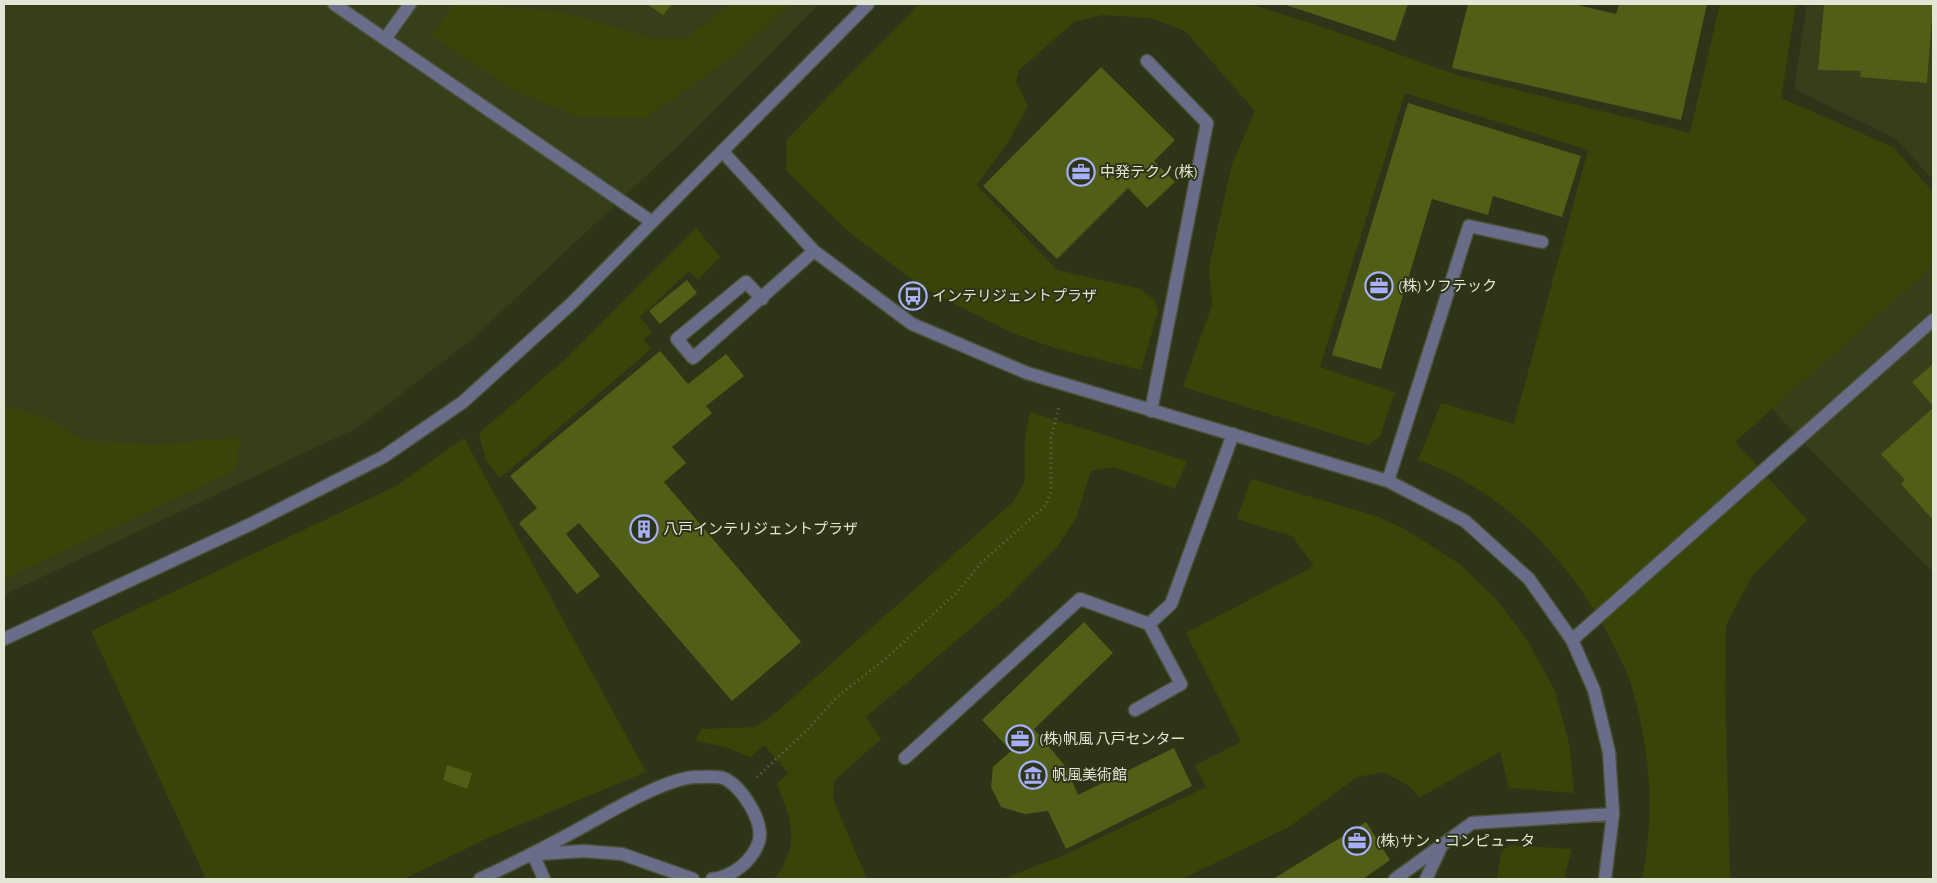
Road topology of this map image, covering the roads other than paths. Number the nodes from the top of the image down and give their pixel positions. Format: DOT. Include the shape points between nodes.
graph roads {
  1 [pos="334,4"];
  2 [pos="410,4"];
  3 [pos="868,4"];
  4 [pos="385,39"];
  5 [pos="1148,61"];
  6 [pos="722,151"];
  7 [pos="652,222"];
  8 [pos="1542,242"];
  9 [pos="814,251"];
  10 [pos="762,299"];
  11 [pos="1933,320"];
  12 [pos="1151,411"];
  13 [pos="1233,434"];
  14 [pos="1388,481"];
  15 [pos="1149,624"];
  16 [pos="4,639"];
  17 [pos="1572,640"];
  18 [pos="1135,710"];
  19 [pos="905,758"];
  20 [pos="1613,814"];
  21 [pos="1442,846"];
  22 [pos="533,854"];
  23 [pos="480,879"];
  24 [pos="544,879"];
  25 [pos="693,879"];
  26 [pos="712,879"];
  27 [pos="1395,879"];
  28 [pos="1426,879"];
  29 [pos="1605,879"];
  1 -- 4 [label="street"];
  2 -- 4 [label="street"];
  3 -- 6 [label="street"];
  4 -- 7 [label="street"];
  5 -- 12 [label="street" via="1207,123"];
  6 -- 7 [label="street"];
  6 -- 9 [label="street"];
  7 -- 16 [label="street" via="571,304 463,402 383,457 253,524"];
  8 -- 14 [label="street" via="1469,226"];
  9 -- 10 [label="street"];
  9 -- 12 [label="street" via="912,324 1027,373"];
  10 -- 10 [label="street" via="693,358 676,339 746,282"];
  11 -- 17 [label="street"];
  12 -- 13 [label="street"];
  13 -- 14 [label="street"];
  13 -- 15 [label="street" via="1171,604"];
  14 -- 17 [label="street" via="1465,521 1528,578"];
  15 -- 18 [label="street" via="1181,684"];
  15 -- 19 [label="street" via="1080,598"];
  17 -- 20 [label="street" via="1594,690 1610,752"];
  20 -- 21 [label="street" via="1472,823"];
  20 -- 29 [label="street"];
  21 -- 27 [label="street"];
  21 -- 28 [label="street"];
  22 -- 23 [label="street"];
  22 -- 24 [label="street"];
  22 -- 25 [label="street" via="584,850 622,854"];
  22 -- 26 [label="street" via="666,785 694,777 722,778 741,792 757,819 759,840 745,864 724,878"];
}
